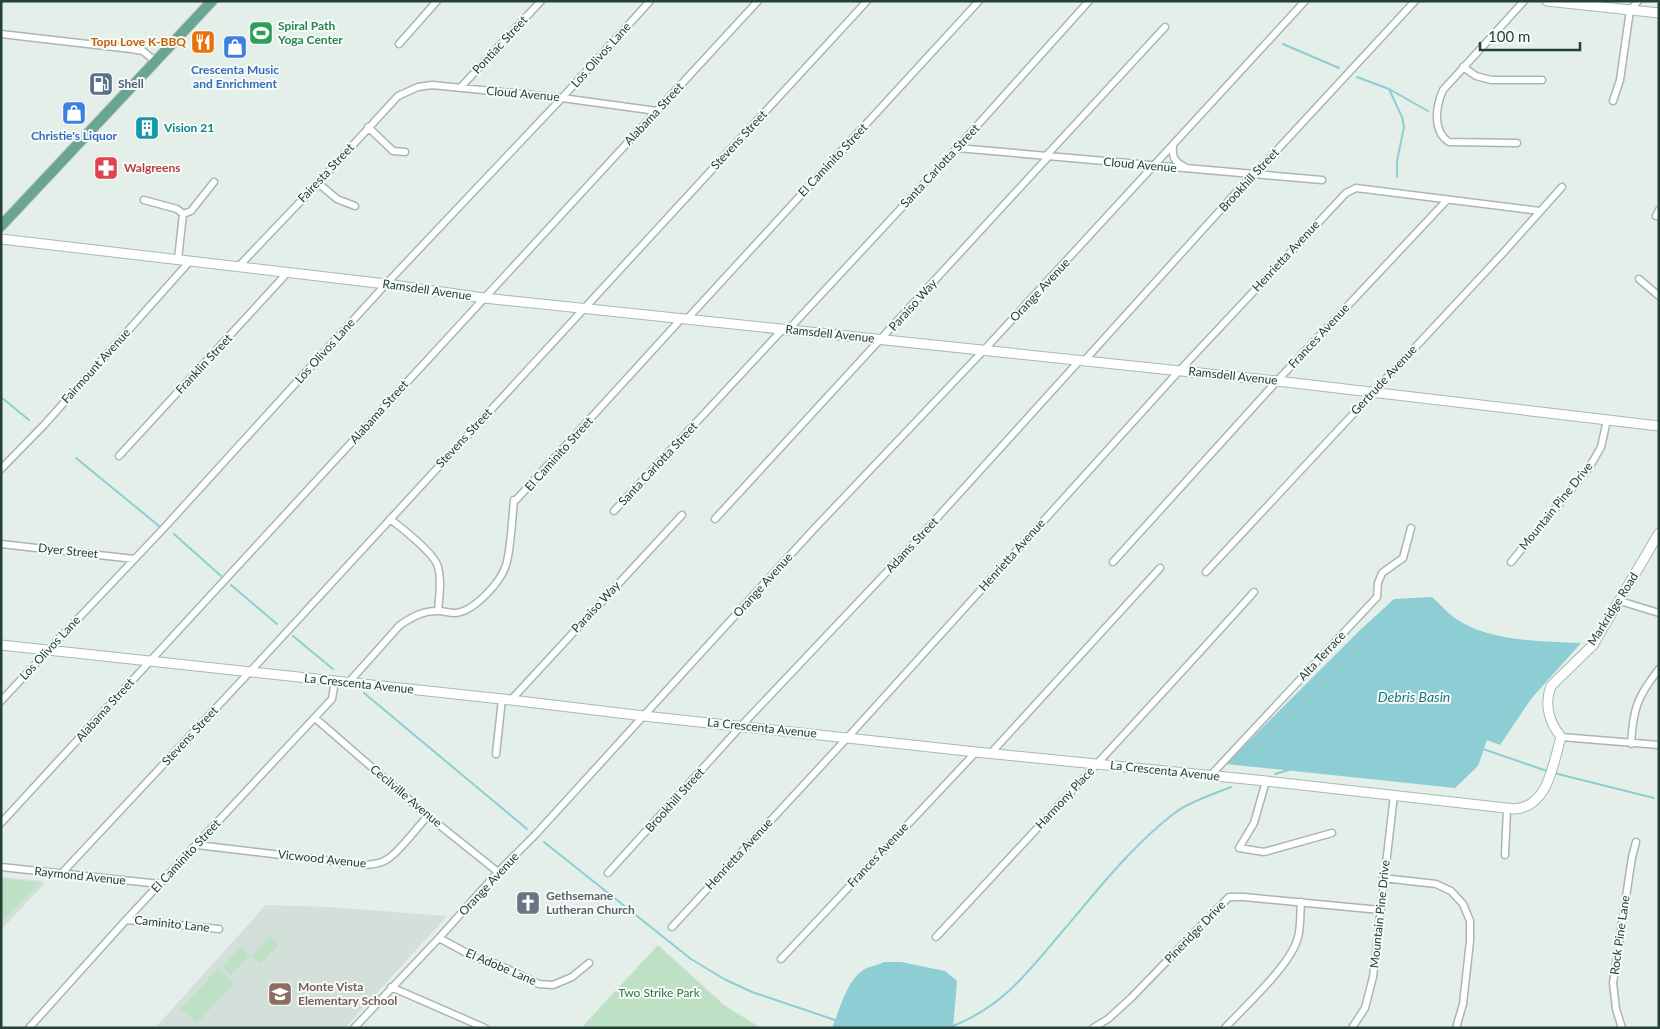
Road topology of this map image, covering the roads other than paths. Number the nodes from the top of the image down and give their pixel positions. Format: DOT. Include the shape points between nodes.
graph roads {
  1 [pos="212,1"];
  2 [pos="437,1"];
  3 [pos="540,1"];
  4 [pos="650,1"];
  5 [pos="758,1"];
  6 [pos="867,1"];
  7 [pos="979,1"];
  8 [pos="1089,1"];
  9 [pos="1305,1"];
  10 [pos="1415,1"];
  11 [pos="1524,1"];
  12 [pos="1547,1"];
  13 [pos="1638,1"];
  14 [pos="1630,10"];
  15 [pos="1659,14"];
  16 [pos="1165,27"];
  17 [pos="1,34"];
  18 [pos="399,44"];
  19 [pos="156,62"];
  20 [pos="1463,67"];
  21 [pos="1542,80"];
  22 [pos="419,86"];
  23 [pos="460,88"];
  24 [pos="562,98"];
  25 [pos="1613,101"];
  26 [pos="657,111"];
  27 [pos="368,128"];
  28 [pos="1518,143"];
  29 [pos="1174,144"];
  30 [pos="957,148"];
  31 [pos="405,152"];
  32 [pos="1048,156"];
  33 [pos="1154,166"];
  34 [pos="1188,169"];
  35 [pos="1252,175"];
  36 [pos="1322,180"];
  37 [pos="214,182"];
  38 [pos="318,183"];
  39 [pos="1562,187"];
  40 [pos="144,200"];
  41 [pos="1447,200"];
  42 [pos="355,206"];
  43 [pos="1540,211"];
  44 [pos="184,214"];
  45 [pos="1,226"];
  46 [pos="1,239"];
  47 [pos="178,259"];
  48 [pos="190,261"];
  49 [pos="238,267"];
  50 [pos="288,272"];
  51 [pos="1639,279"];
  52 [pos="386,284"];
  53 [pos="1659,296"];
  54 [pos="484,298"];
  55 [pos="583,308"];
  56 [pos="684,319"];
  57 [pos="786,329"];
  58 [pos="881,339"];
  59 [pos="984,350"];
  60 [pos="1082,360"];
  61 [pos="1179,371"];
  62 [pos="1277,381"];
  63 [pos="1374,391"];
  64 [pos="1606,420"];
  65 [pos="1659,426"];
  66 [pos="119,456"];
  67 [pos="1,469"];
  68 [pos="614,511"];
  69 [pos="682,515"];
  70 [pos="390,519"];
  71 [pos="715,519"];
  72 [pos="1412,528"];
  73 [pos="1659,533"];
  74 [pos="1,544"];
  75 [pos="134,559"];
  76 [pos="1114,562"];
  77 [pos="1511,562"];
  78 [pos="1160,568"];
  79 [pos="1206,572"];
  80 [pos="1254,592"];
  81 [pos="1620,601"];
  82 [pos="438,611"];
  83 [pos="1659,612"];
  84 [pos="1,645"];
  85 [pos="48,650"];
  86 [pos="149,662"];
  87 [pos="1659,669"];
  88 [pos="250,672"];
  89 [pos="335,681"];
  90 [pos="349,682"];
  91 [pos="506,699"];
  92 [pos="1,701"];
  93 [pos="644,716"];
  94 [pos="315,718"];
  95 [pos="741,726"];
  96 [pos="1561,737"];
  97 [pos="848,738"];
  98 [pos="1631,744"];
  99 [pos="1659,745"];
  100 [pos="976,752"];
  101 [pos="991,753"];
  102 [pos="496,754"];
  103 [pos="1097,764"];
  104 [pos="1211,775"];
  105 [pos="1266,781"];
  106 [pos="1394,795"];
  107 [pos="1507,809"];
  108 [pos="428,816"];
  109 [pos="1,823"];
  110 [pos="1332,833"];
  111 [pos="1636,842"];
  112 [pos="197,844"];
  113 [pos="1505,855"];
  114 [pos="1,867"];
  115 [pos="498,872"];
  116 [pos="608,873"];
  117 [pos="61,874"];
  118 [pos="1383,878"];
  119 [pos="160,884"];
  120 [pos="1301,902"];
  121 [pos="1380,910"];
  122 [pos="126,920"];
  123 [pos="672,927"];
  124 [pos="219,929"];
  125 [pos="936,937"];
  126 [pos="439,938"];
  127 [pos="781,959"];
  128 [pos="589,963"];
  129 [pos="391,987"];
  130 [pos="29,1028"];
  131 [pos="354,1028"];
  132 [pos="485,1028"];
  133 [pos="1093,1028"];
  134 [pos="1225,1028"];
  135 [pos="1352,1028"];
  136 [pos="1456,1028"];
  137 [pos="1622,1028"];
  1 -- 19 [label="main road"];
  2 -- 18 [label="street"];
  3 -- 23 [label="street, Pontiac Street"];
  4 -- 24 [label="street, Los Olivos Lane"];
  5 -- 26 [label="street, Alabama Street"];
  6 -- 55 [label="street, Stevens Street"];
  7 -- 56 [label="street, El Caminito Street"];
  8 -- 30 [label="street, Santa Carlotta Street"];
  9 -- 29 [label="street, Orange Avenue"];
  10 -- 35 [label="street, Brookhill Street"];
  11 -- 20 [label="street"];
  12 -- 14 [label="street"];
  13 -- 14 [label="street"];
  14 -- 15 [label="street"];
  14 -- 25 [label="street" via="1620,80"];
  16 -- 32 [label="street, Paraiso Way"];
  17 -- 19 [label="street" via="140,50"];
  19 -- 45 [label="main road"];
  20 -- 21 [label="street" via="1476,76 1491,80"];
  20 -- 28 [label="street" via="1443,90 1438,103 1443,138 1449,142"];
  22 -- 23 [label="street, Cloud Avenue"];
  22 -- 27 [label="street, Fairesta Street" via="398,96"];
  23 -- 24 [label="street, Cloud Avenue"];
  24 -- 26 [label="street, Cloud Avenue"];
  24 -- 52 [label="street, Los Olivos Lane"];
  26 -- 54 [label="street, Alabama Street"];
  27 -- 31 [label="street" via="394,151"];
  27 -- 38 [label="street, Fairesta Street"];
  29 -- 33 [label="street, Orange Avenue"];
  29 -- 34 [label="street" via="1173,159"];
  30 -- 32 [label="street, Cloud Avenue"];
  30 -- 57 [label="street, Santa Carlotta Street"];
  32 -- 33 [label="street, Cloud Avenue"];
  32 -- 58 [label="street, Paraiso Way"];
  33 -- 34 [label="street, Cloud Avenue"];
  33 -- 59 [label="street, Orange Avenue"];
  34 -- 35 [label="street, Cloud Avenue"];
  35 -- 36 [label="street, Cloud Avenue"];
  35 -- 60 [label="street, Brookhill Street"];
  37 -- 44 [label="street" via="191,211"];
  38 -- 42 [label="street" via="337,199"];
  38 -- 49 [label="street, Fairesta Street"];
  39 -- 43 [label="street, Gertrude Avenue"];
  40 -- 44 [label="street"];
  41 -- 43 [label="street"];
  41 -- 61 [label="street, Henrietta Avenue" via="1356,188 1346,193"];
  41 -- 62 [label="street, Frances Avenue"];
  43 -- 63 [label="street, Gertrude Avenue"];
  44 -- 47 [label="street"];
  46 -- 47 [label="street, Ramsdell Avenue"];
  47 -- 48 [label="street, Ramsdell Avenue"];
  48 -- 49 [label="street, Ramsdell Avenue"];
  48 -- 67 [label="street, Fairmount Avenue"];
  49 -- 50 [label="street, Ramsdell Avenue"];
  50 -- 52 [label="street, Ramsdell Avenue"];
  50 -- 66 [label="street, Franklin Street"];
  51 -- 53 [label="street"];
  52 -- 54 [label="street, Ramsdell Avenue"];
  52 -- 75 [label="street, Los Olivos Lane"];
  54 -- 55 [label="street, Ramsdell Avenue"];
  54 -- 86 [label="street, Alabama Street"];
  55 -- 56 [label="street, Ramsdell Avenue"];
  55 -- 70 [label="street, Stevens Street"];
  56 -- 57 [label="street, Ramsdell Avenue"];
  56 -- 82 [label="street, El Caminito Street" via="515,500 507,564 480,602 455,613"];
  57 -- 58 [label="street, Ramsdell Avenue"];
  57 -- 68 [label="street, Santa Carlotta Street"];
  58 -- 59 [label="street, Ramsdell Avenue"];
  58 -- 71 [label="street, Paraiso Way"];
  59 -- 60 [label="street, Ramsdell Avenue"];
  59 -- 93 [label="street, Orange Avenue" via="813,530"];
  60 -- 61 [label="street, Ramsdell Avenue"];
  60 -- 95 [label="street, Adams Street"];
  61 -- 62 [label="street, Ramsdell Avenue"];
  61 -- 97 [label="street, Henrietta Avenue"];
  62 -- 63 [label="street, Ramsdell Avenue"];
  62 -- 76 [label="street, Frances Avenue"];
  63 -- 64 [label="street, Ramsdell Avenue"];
  63 -- 79 [label="street, Gertrude Avenue"];
  64 -- 65 [label="street, Ramsdell Avenue"];
  64 -- 77 [label="street, Mountain Pine Drive" via="1603,441 1589,468"];
  69 -- 91 [label="street, Paraiso Way"];
  70 -- 82 [label="street" via="438,565"];
  70 -- 88 [label="street, Stevens Street"];
  72 -- 104 [label="street, Alta Terrace" via="1403,558 1382,573 1377,597"];
  73 -- 81 [label="street, Markridge Road"];
  74 -- 75 [label="street, Dyer Street"];
  75 -- 85 [label="street, Los Olivos Lane"];
  78 -- 101 [label="street"];
  80 -- 103 [label="street, Harmony Place"];
  81 -- 83 [label="street"];
  81 -- 96 [label="street, Markridge Road" via="1593,645 1551,686 1548,714"];
  82 -- 90 [label="street, El Caminito Street" via="413,616 400,625"];
  84 -- 85 [label="street, La Crescenta Avenue"];
  85 -- 86 [label="street, La Crescenta Avenue"];
  85 -- 92 [label="street, Los Olivos Lane"];
  86 -- 88 [label="street, La Crescenta Avenue"];
  86 -- 109 [label="street, Alabama Street"];
  87 -- 98 [label="street" via="1636,704"];
  88 -- 89 [label="street, La Crescenta Avenue"];
  88 -- 117 [label="street, Stevens Street"];
  89 -- 90 [label="street, La Crescenta Avenue"];
  89 -- 94 [label="street, El Caminito Street" via="332,699"];
  90 -- 91 [label="street, La Crescenta Avenue"];
  91 -- 93 [label="street, La Crescenta Avenue"];
  91 -- 102 [label="street"];
  93 -- 95 [label="street, La Crescenta Avenue"];
  93 -- 115 [label="street, Orange Avenue"];
  94 -- 108 [label="street, Cecilville Avenue"];
  94 -- 112 [label="street, El Caminito Street"];
  95 -- 97 [label="street, La Crescenta Avenue"];
  95 -- 116 [label="street, Brookhill Street"];
  96 -- 98 [label="street"];
  96 -- 107 [label="street, La Crescenta Avenue" via="1540,796 1523,808"];
  97 -- 100 [label="street, La Crescenta Avenue"];
  97 -- 123 [label="street, Henrietta Avenue"];
  98 -- 99 [label="street"];
  100 -- 101 [label="street, La Crescenta Avenue"];
  100 -- 127 [label="street, Frances Avenue"];
  101 -- 103 [label="street, La Crescenta Avenue"];
  103 -- 104 [label="street, La Crescenta Avenue"];
  103 -- 125 [label="street, Harmony Place"];
  104 -- 105 [label="street, La Crescenta Avenue"];
  105 -- 106 [label="street, La Crescenta Avenue"];
  105 -- 110 [label="street" via="1254,823 1239,848 1264,852"];
  106 -- 107 [label="street, La Crescenta Avenue"];
  106 -- 118 [label="street, Mountain Pine Drive"];
  107 -- 113 [label="street"];
  108 -- 112 [label="street, Vicwood Avenue" via="387,860 378,864"];
  108 -- 115 [label="street, Cecilville Avenue"];
  111 -- 137 [label="street, Rock Pine Lane" via="1613,983"];
  112 -- 119 [label="street, El Caminito Street"];
  114 -- 117 [label="street, Raymond Avenue"];
  115 -- 126 [label="street, Orange Avenue"];
  117 -- 119 [label="street, Raymond Avenue"];
  118 -- 121 [label="street, Mountain Pine Drive"];
  118 -- 136 [label="street" via="1436,884 1451,891 1463,904 1470,921 1470,941"];
  119 -- 122 [label="street, El Caminito Street"];
  120 -- 121 [label="street, Pineridge Drive"];
  120 -- 133 [label="street, Pineridge Drive" via="1229,897 1131,998"];
  120 -- 134 [label="street" via="1294,950"];
  121 -- 135 [label="street, Mountain Pine Drive" via="1373,977 1365,1008"];
  122 -- 124 [label="street, Caminito Lane"];
  122 -- 130 [label="street, El Caminito Street"];
  126 -- 128 [label="street, El Adobe Lane" via="476,958 539,984 553,985 572,977"];
  126 -- 129 [label="street, Orange Avenue"];
  129 -- 131 [label="street, Orange Avenue"];
  129 -- 132 [label="street"];
}
